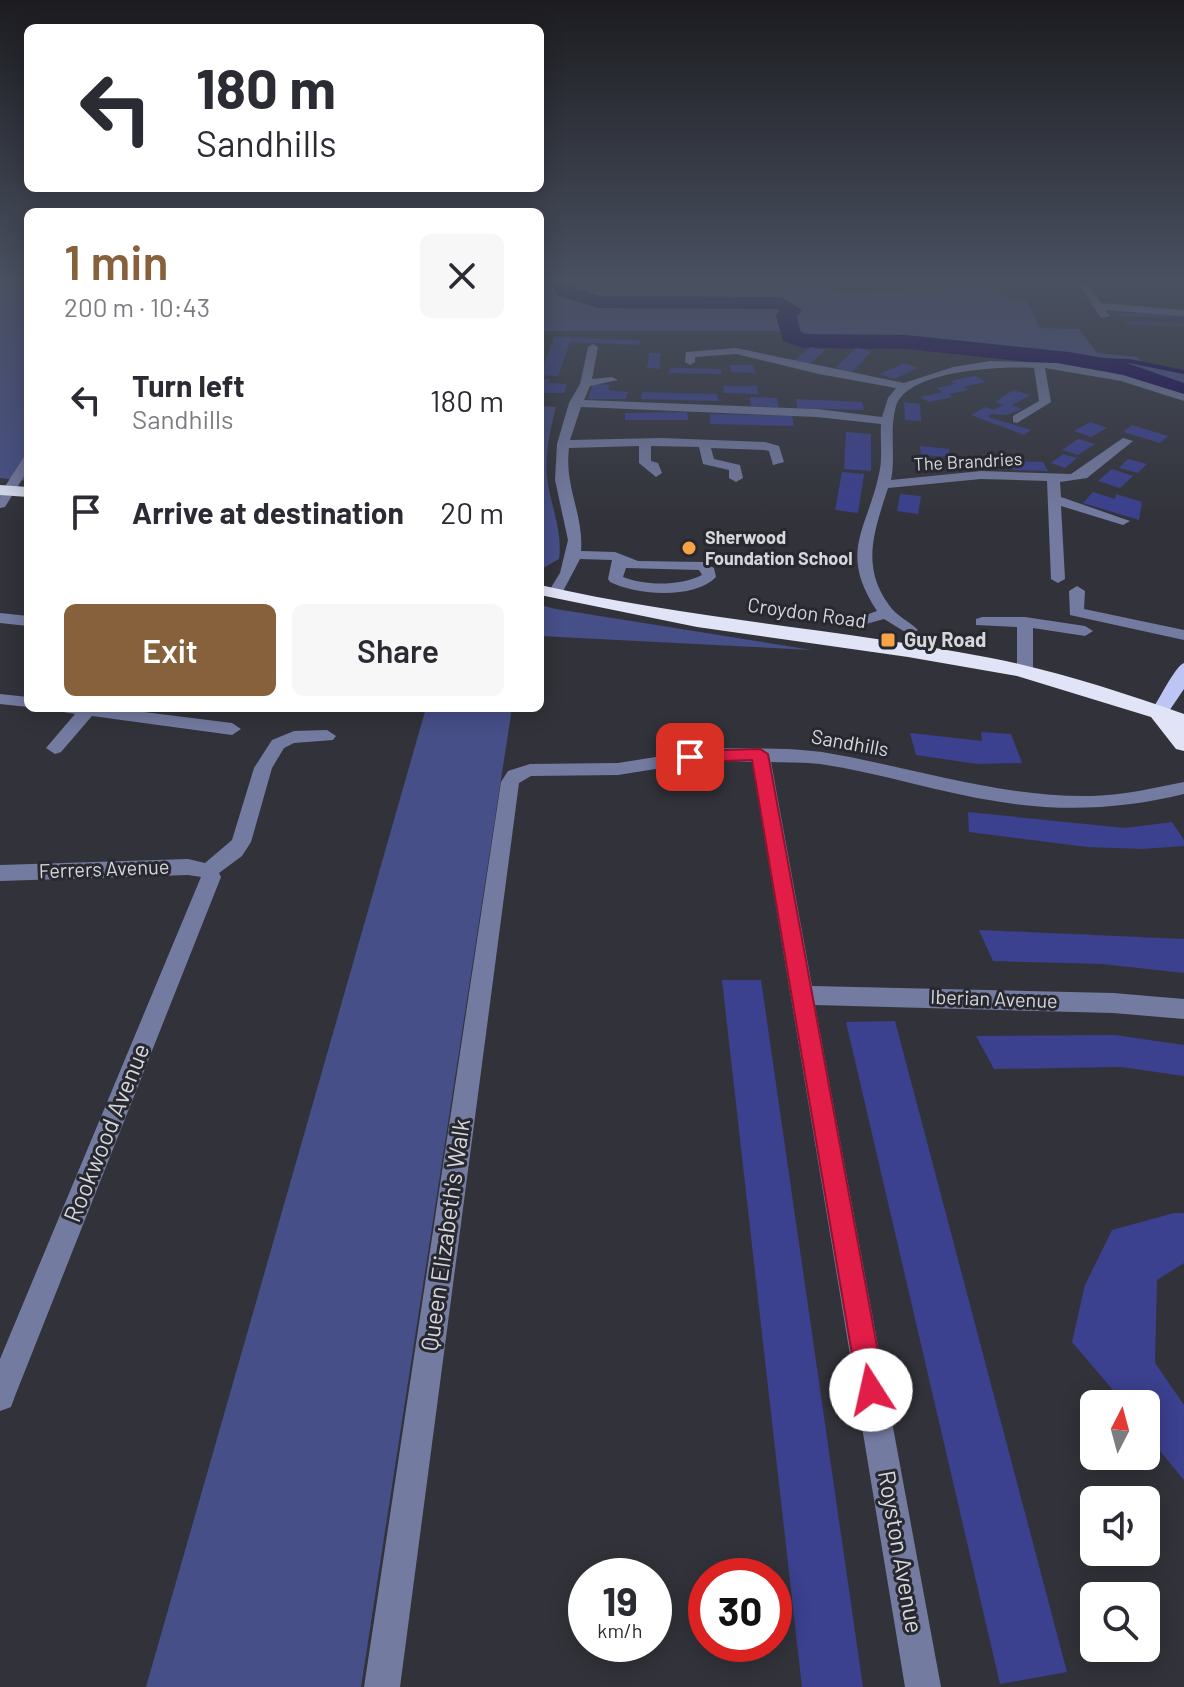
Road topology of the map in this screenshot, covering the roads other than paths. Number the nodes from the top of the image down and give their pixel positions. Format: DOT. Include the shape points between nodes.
graph roads {
  1 [pos="590,362"];
  2 [pos="781,362"];
  3 [pos="1039,366"];
  4 [pos="612,380"];
  5 [pos="585,383"];
  6 [pos="905,387"];
  7 [pos="1184,398"];
  8 [pos="581,404"];
  9 [pos="1017,419"];
  10 [pos="888,421"];
  11 [pos="1127,441"];
  12 [pos="645,442"];
  13 [pos="704,443"];
  14 [pos="563,444"];
  15 [pos="778,462"];
  16 [pos="24,465"];
  17 [pos="656,473"];
  18 [pos="736,478"];
  19 [pos="1053,478"];
  20 [pos="884,485"];
  21 [pos="24,492"];
  22 [pos="2,495"];
  23 [pos="1052,499"];
  24 [pos="1123,521"];
  25 [pos="576,555"];
  26 [pos="621,561"];
  27 [pos="1058,579"];
  28 [pos="1077,591"];
  29 [pos="547,592"];
  30 [pos="887,613"];
  31 [pos="0,618"];
  32 [pos="24,621"];
  33 [pos="855,622"];
  34 [pos="982,622"];
  35 [pos="1025,622"];
  36 [pos="910,630"];
  37 [pos="1085,631"];
  38 [pos="1184,635"];
  39 [pos="1184,668"];
  40 [pos="1025,672"];
  41 [pos="0,699"];
  42 [pos="24,702"];
  43 [pos="80,712"];
  44 [pos="104,712"];
  45 [pos="1159,713"];
  46 [pos="1184,721"];
  47 [pos="232,729"];
  48 [pos="327,736"];
  49 [pos="1184,744"];
  50 [pos="55,748"];
  51 [pos="760,754"];
  52 [pos="510,782"];
  53 [pos="1184,788"];
  54 [pos="208,871"];
  55 [pos="0,873"];
  56 [pos="804,995"];
  57 [pos="1184,1009"];
  58 [pos="0,1396"];
  59 [pos="382,1687"];
  60 [pos="923,1687"];
  1 -- 5 [label="street"];
  2 -- 6 [label="street"];
  3 -- 6 [label="street" via="975,365"];
  3 -- 7 [label="street" via="1138,381"];
  3 -- 9 [label="street" via="1045,402"];
  4 -- 5 [label="street"];
  5 -- 8 [label="street"];
  6 -- 10 [label="street" via="893,398"];
  8 -- 10 [label="street" via="696,414 817,413"];
  8 -- 14 [label="street"];
  10 -- 20 [label="street"];
  11 -- 19 [label="street, The Brandries" via="1077,477"];
  12 -- 13 [label="street"];
  12 -- 14 [label="street"];
  12 -- 17 [label="street" via="645,463"];
  13 -- 15 [label="street" via="771,447"];
  13 -- 18 [label="street" via="708,461 735,468"];
  14 -- 25 [label="street" via="560,478"];
  16 -- 22 [label="street"];
  19 -- 20 [label="street, The Brandries" via="981,475"];
  19 -- 23 [label="street"];
  20 -- 30 [label="street" via="864,541 871,579"];
  21 -- 22 [label="highway"];
  23 -- 24 [label="street"];
  23 -- 27 [label="street"];
  25 -- 26 [label="street" via="615,556"];
  25 -- 29 [label="street" via="566,577"];
  26 -- 26 [label="street" via="703,566 709,577 689,585 626,585 615,579"];
  28 -- 38 [label="street" via="1076,612"];
  29 -- 40 [label="highway, Croydon Road" via="680,620"];
  30 -- 33 [label="street"];
  30 -- 36 [label="street"];
  31 -- 32 [label="street"];
  34 -- 35 [label="street"];
  35 -- 37 [label="street"];
  35 -- 40 [label="street"];
  39 -- 45 [label="main road"];
  40 -- 45 [label="highway, Croydon Road"];
  41 -- 42 [label="street"];
  43 -- 50 [label="street"];
  44 -- 47 [label="street"];
  45 -- 46 [label="highway, Croydon Road"];
  45 -- 49 [label="highway"];
  48 -- 54 [label="street" via="290,737 271,753 243,839"];
  51 -- 52 [label="street, Sandhills" via="712,754 618,769 530,770"];
  51 -- 53 [label="street, Sandhills" via="819,758 1060,802 1121,803"];
  51 -- 56 [label="street, Royston Avenue"];
  52 -- 59 [label="street, Queen Elizabeth's Walk"];
  54 -- 55 [label="street, Ferrers Avenue" via="188,867"];
  54 -- 58 [label="street, Rookwood Avenue" via="211,877"];
  56 -- 57 [label="street, Iberian Avenue"];
  56 -- 60 [label="street, Royston Avenue"];
}
